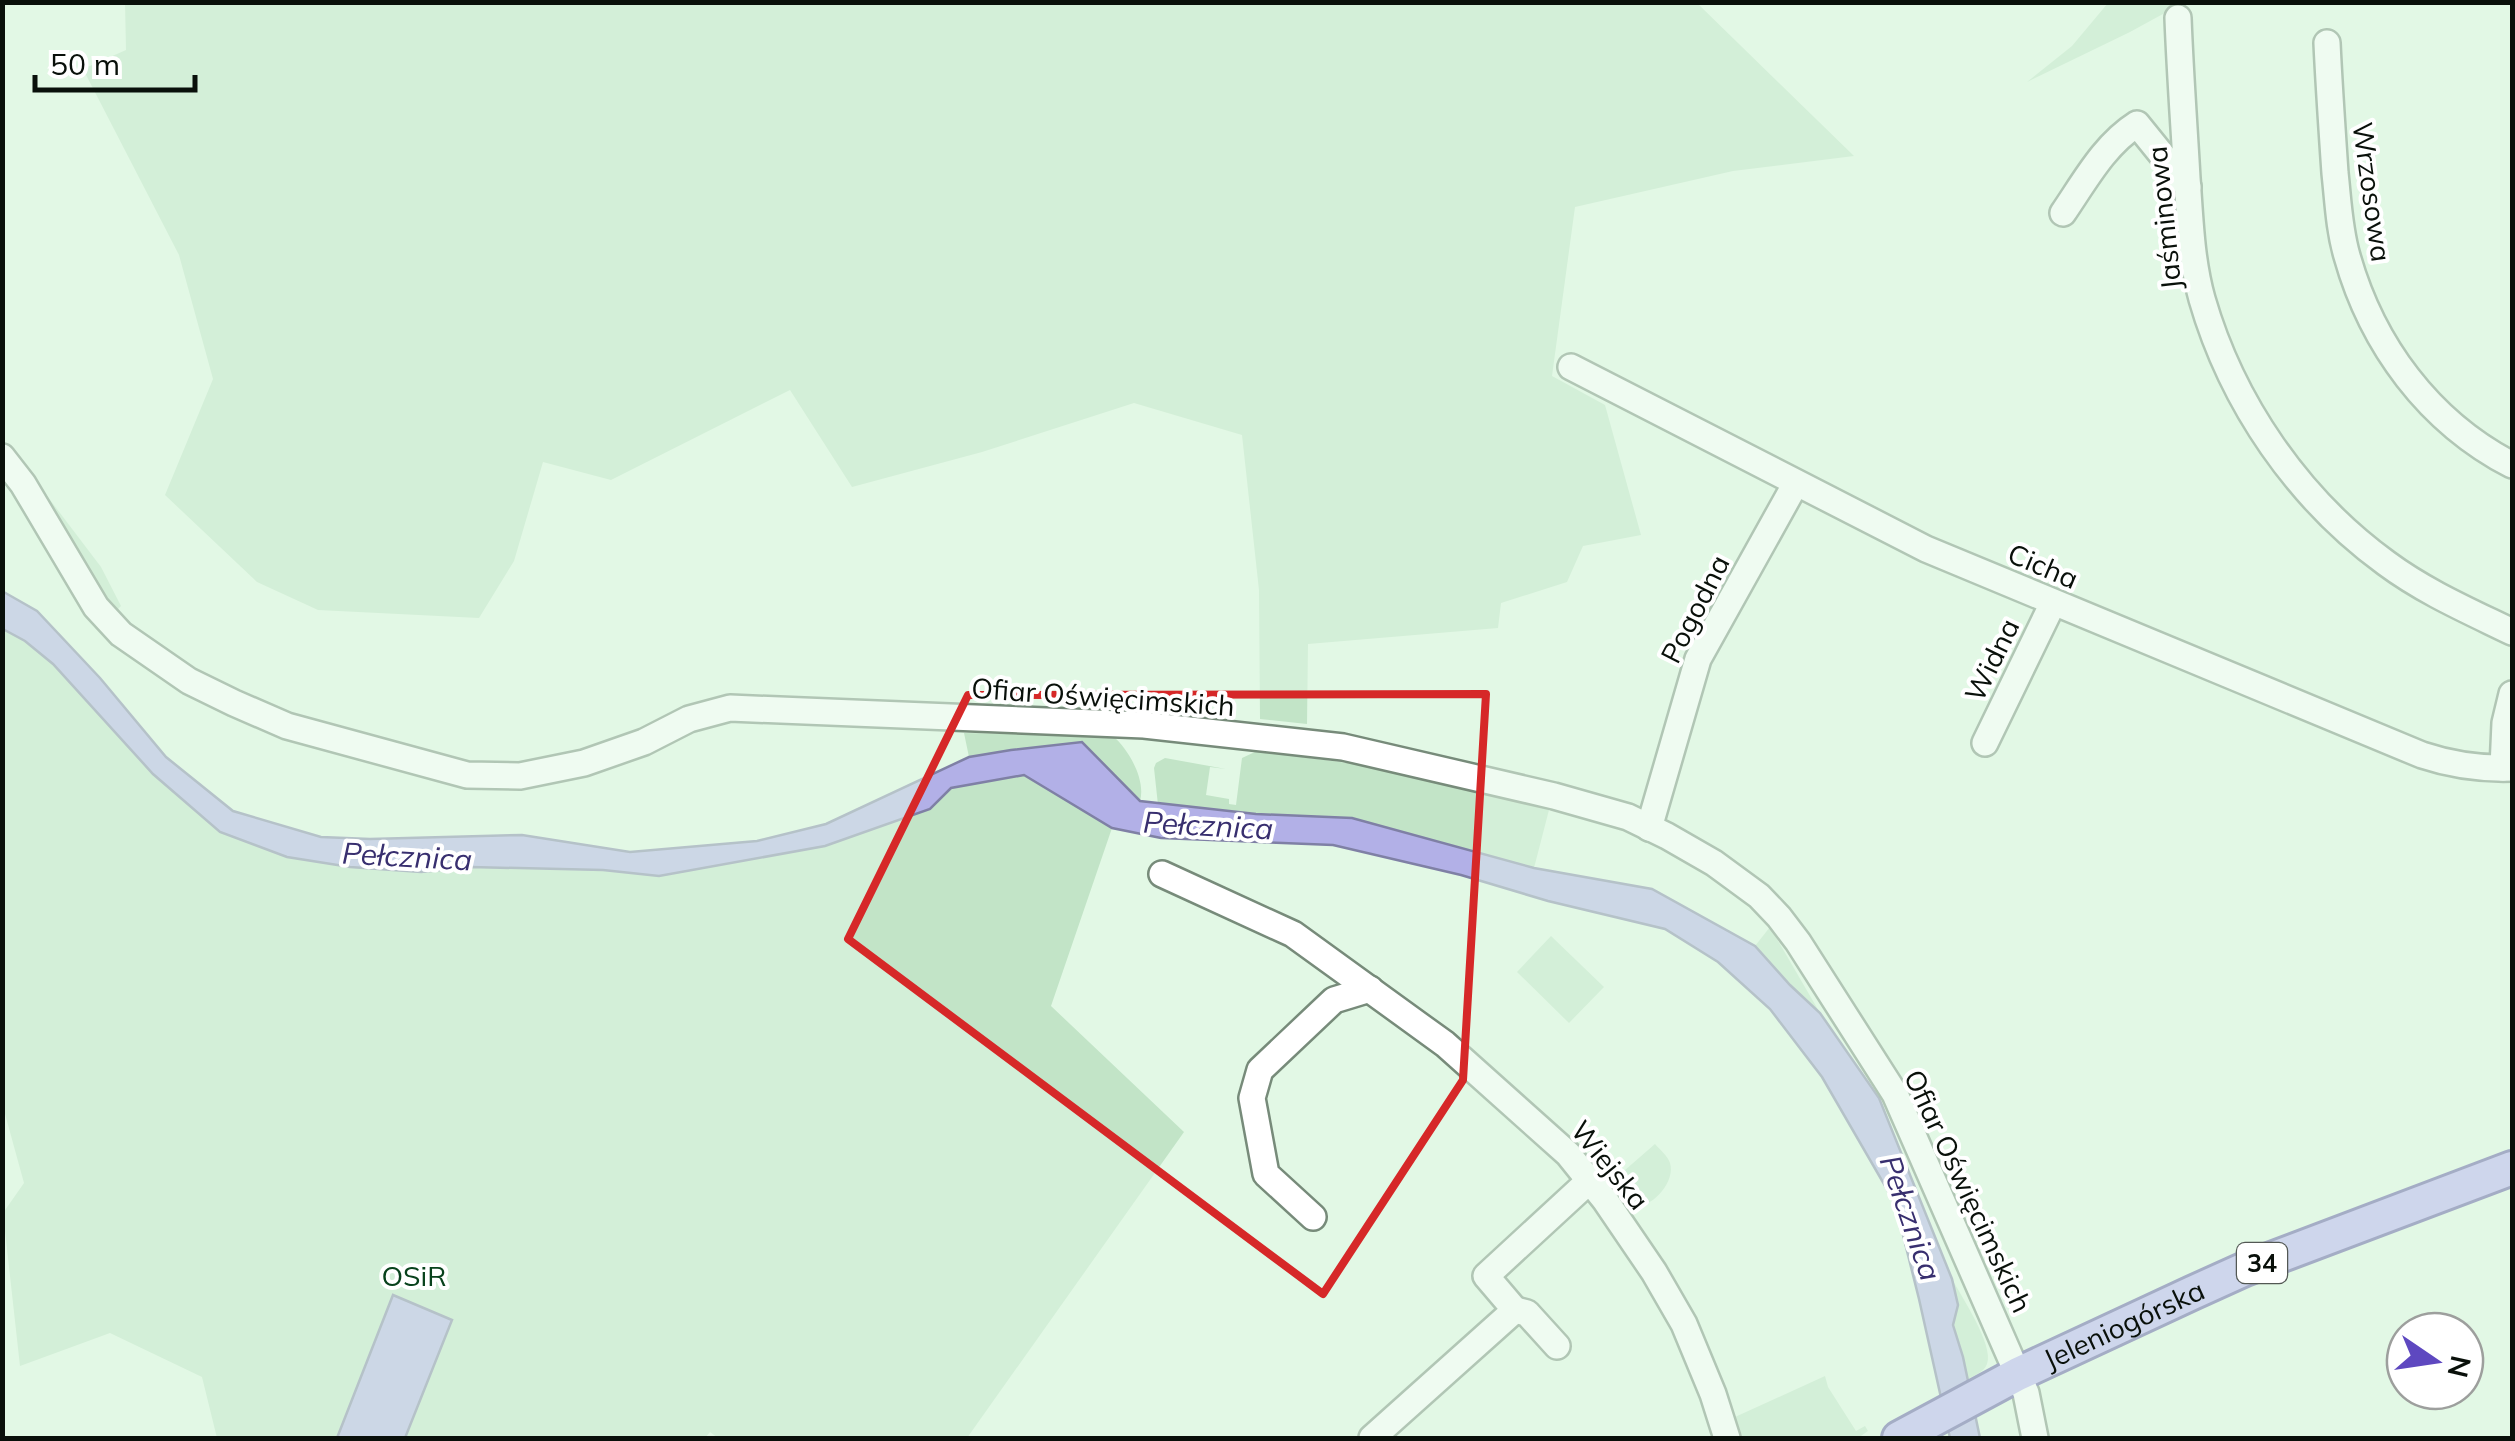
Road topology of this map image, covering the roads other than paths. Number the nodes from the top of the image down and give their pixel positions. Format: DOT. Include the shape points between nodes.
graph roads {
  1 [pos="2178,18"];
  2 [pos="2327,43"];
  3 [pos="2188,188"];
  4 [pos="2063,213"];
  5 [pos="1571,367"];
  6 [pos="2,458"];
  7 [pos="2512,465"];
  8 [pos="1796,482"];
  9 [pos="2053,604"];
  10 [pos="2512,632"];
  11 [pos="2512,694"];
  12 [pos="1986,742"];
  13 [pos="2508,768"];
  14 [pos="1649,828"];
  15 [pos="1162,874"];
  16 [pos="1370,988"];
  17 [pos="2512,1168"];
  18 [pos="1589,1180"];
  19 [pos="1312,1217"];
  20 [pos="1515,1310"];
  21 [pos="1557,1346"];
  22 [pos="2018,1374"];
  23 [pos="1905,1435"];
  24 [pos="1372,1438"];
  25 [pos="1727,1438"];
  26 [pos="2035,1438"];
  1 -- 3 [label="street, Jaśminowa"];
  2 -- 7 [label="street, Wrzosowa" via="2338,209 2362,301 2425,400"];
  3 -- 4 [label="street" via="2137,124 2104,152"];
  3 -- 10 [label="street, Jaśminowa" via="2210,323 2236,385 2305,490 2386,564"];
  5 -- 8 [label="street, Cicha"];
  6 -- 14 [label="street, Ofiar Oświęcimskich" via="120,634 189,681 287,726 467,775 520,776 584,763 730,708 1088,722 1343,747 1554,796"];
  8 -- 9 [label="street, Cicha"];
  8 -- 14 [label="street, Pogodna" via="1698,659"];
  9 -- 12 [label="street, Widna"];
  9 -- 13 [label="street, Cicha" via="2422,755"];
  11 -- 13 [label="street" via="2505,723"];
  14 -- 22 [label="street, Ofiar Oświęcimskich" via="1759,896 1798,942 1895,1094"];
  15 -- 16 [label="street, Wiejska" via="1293,934"];
  16 -- 18 [label="street, Wiejska" via="1445,1044"];
  16 -- 19 [label="street" via="1334,1000 1260,1070 1252,1098 1266,1174"];
  17 -- 22 [label="main road, Jeleniogórska / 34" via="2245,1270"];
  18 -- 20 [label="street" via="1486,1276"];
  18 -- 25 [label="street, Wiejska" via="1684,1324"];
  20 -- 21 [label="street" via="1527,1313"];
  20 -- 24 [label="street"];
  22 -- 23 [label="main road, 34"];
  22 -- 26 [label="street, Ofiar Oświęcimskich"];
}
